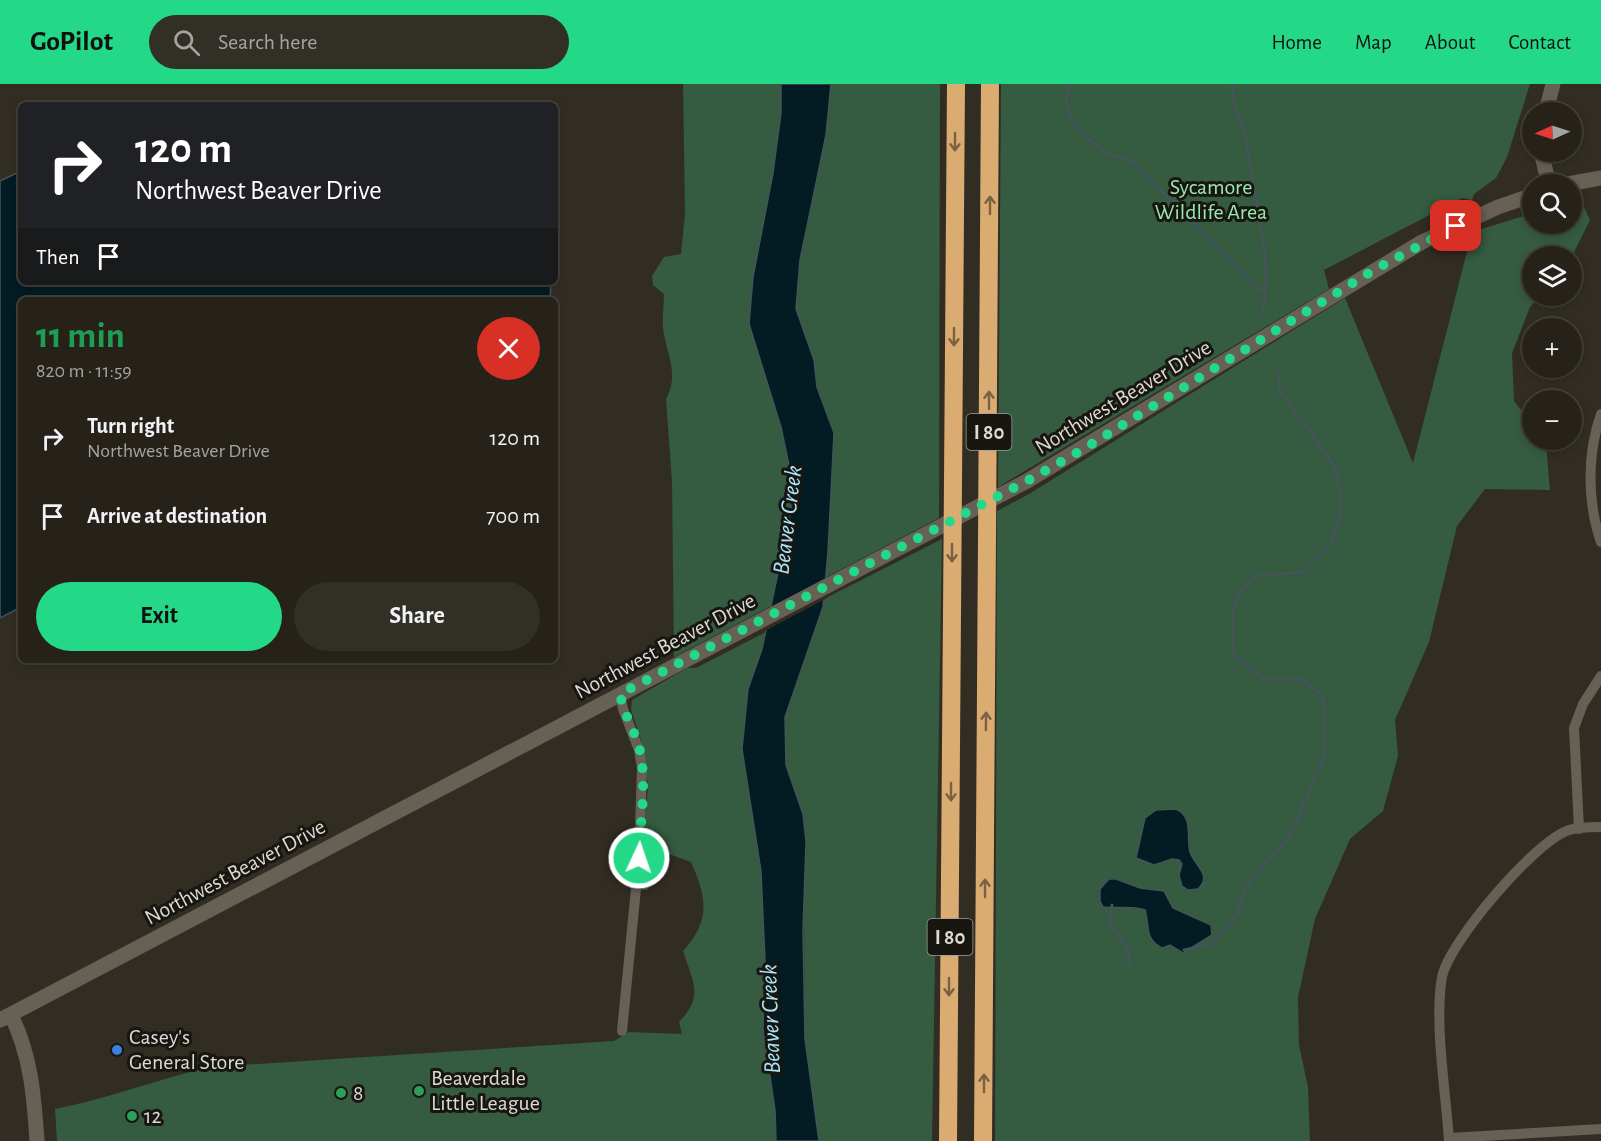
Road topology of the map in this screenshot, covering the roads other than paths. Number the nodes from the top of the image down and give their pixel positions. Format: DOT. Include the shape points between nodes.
graph roads {
  1 [pos="956,84"];
  2 [pos="990,84"];
  3 [pos="1553,84"];
  4 [pos="1548,102"];
  5 [pos="1601,177"];
  6 [pos="1582,181"];
  7 [pos="1522,199"];
  8 [pos="1601,414"];
  9 [pos="1601,542"];
  10 [pos="1601,676"];
  11 [pos="620,694"];
  12 [pos="1601,827"];
  13 [pos="1579,829"];
  14 [pos="5,1018"];
  15 [pos="622,1031"];
  16 [pos="1601,1129"];
  17 [pos="1449,1139"];
  18 [pos="37,1141"];
  19 [pos="948,1141"];
  20 [pos="983,1141"];
  1 -- 19 [label="highway, I 80, one-way"];
  20 -- 2 [label="highway, I 80, one-way"];
  3 -- 4 [label="main road"];
  5 -- 6 [label="main road"];
  7 -- 11 [label="main road, Northwest Beaver Drive" via="1473,218 1403,253 1027,481"];
  8 -- 9 [label="street" via="1591,468 1593,506"];
  10 -- 13 [label="street" via="1583,704 1574,728"];
  11 -- 14 [label="main road, Northwest Beaver Drive"];
  11 -- 15 [label="street" via="642,768 639,858"];
  12 -- 13 [label="street"];
  13 -- 17 [label="street" via="1550,843 1509,879 1446,964 1439,999"];
  14 -- 18 [label="main road" via="20,1032 30,1068"];
  16 -- 17 [label="street"];
}
